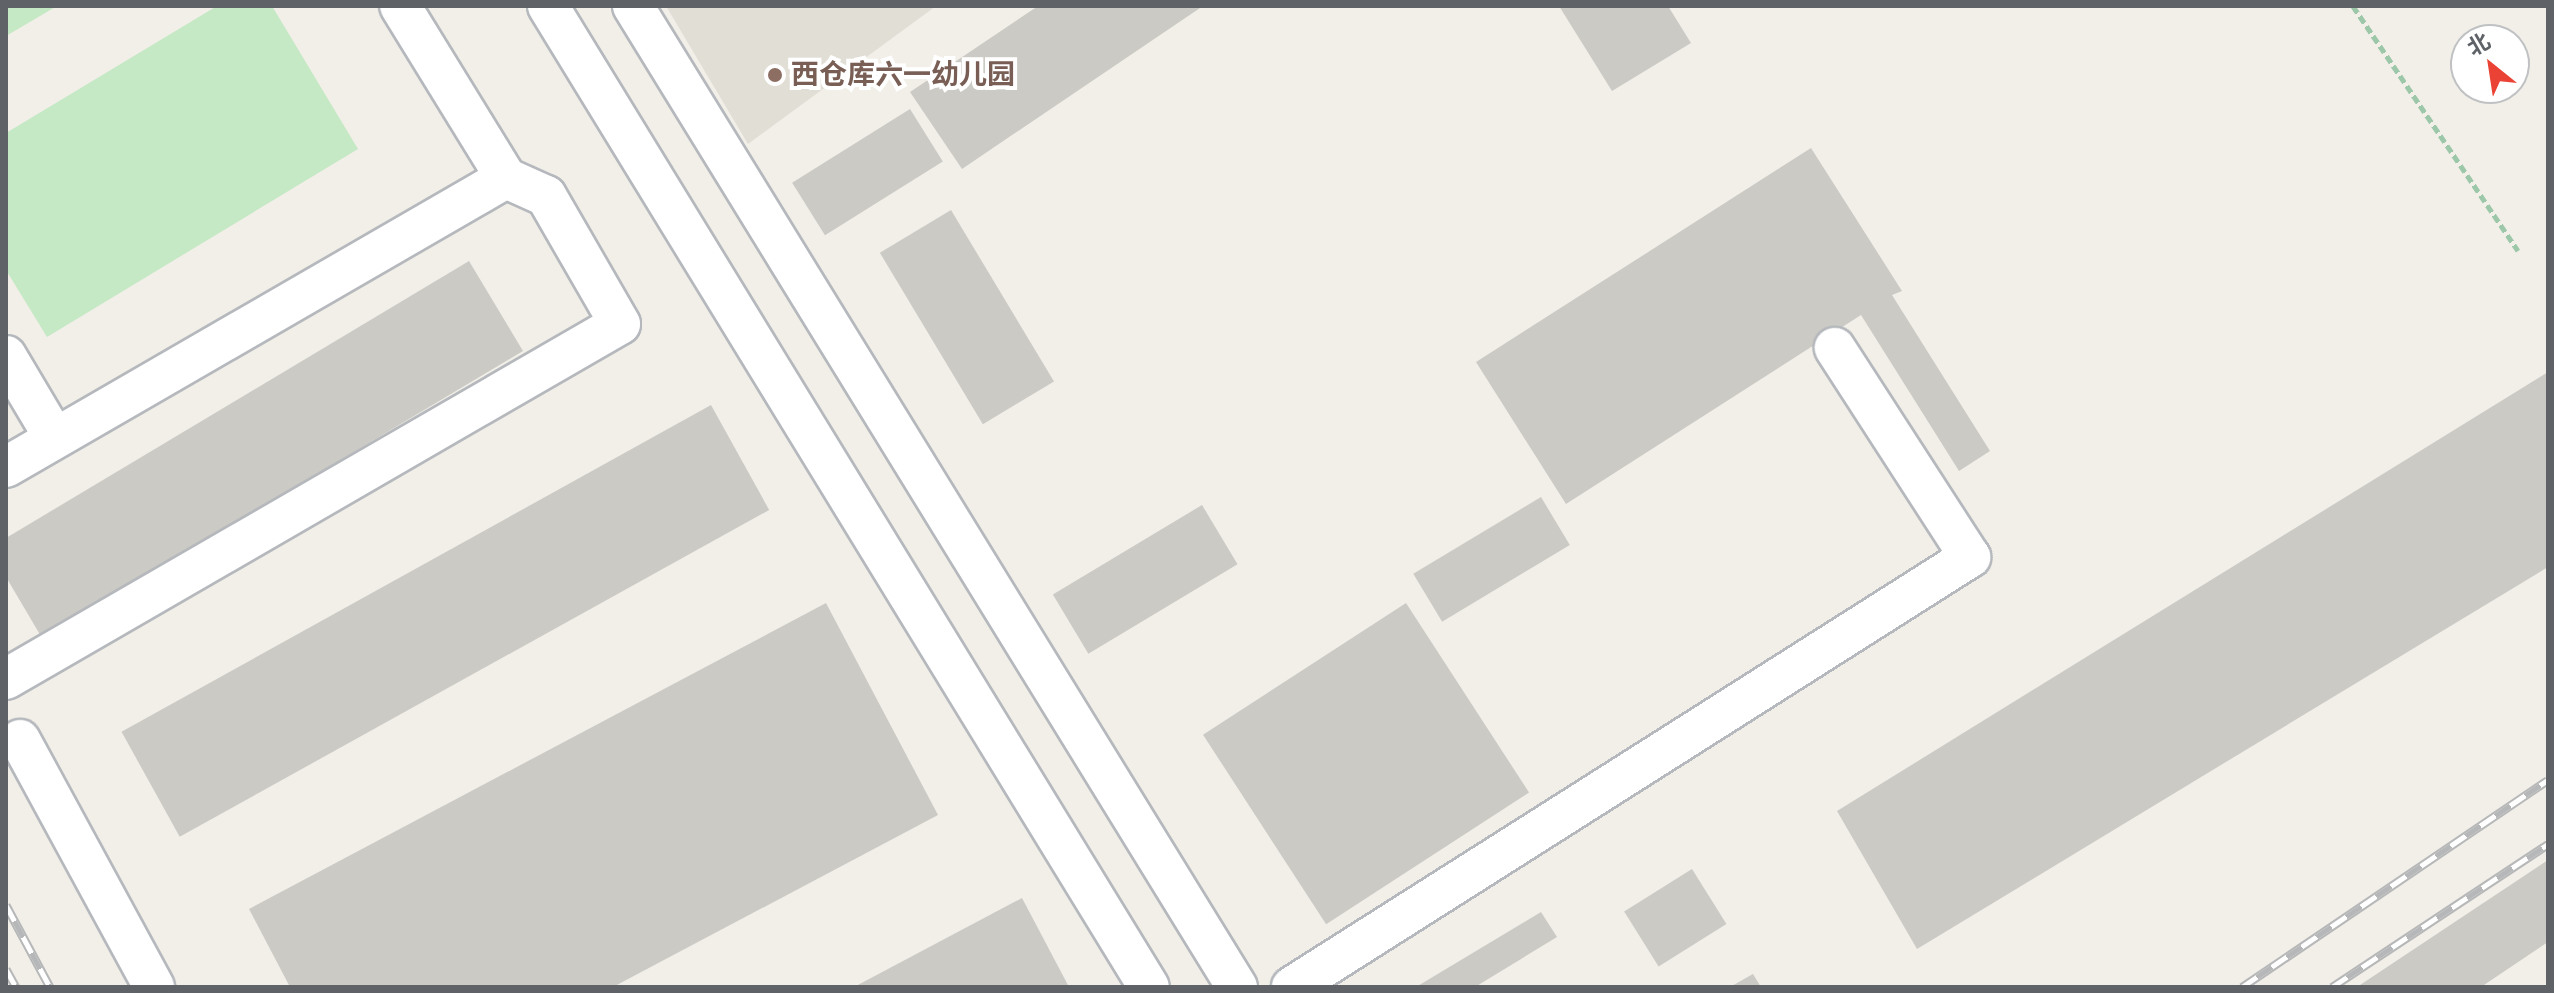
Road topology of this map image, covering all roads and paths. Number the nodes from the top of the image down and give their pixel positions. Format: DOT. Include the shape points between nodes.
graph roads {
  1 [pos="400,6"];
  2 [pos="548,6"];
  3 [pos="633,6"];
  4 [pos="2353,6"];
  5 [pos="506,178"];
  6 [pos="2518,251"];
  7 [pos="1835,348"];
  8 [pos="6,356"];
  9 [pos="54,437"];
  10 [pos="6,467"];
  11 [pos="6,679"];
  12 [pos="20,740"];
  13 [pos="154,987"];
  14 [pos="1149,987"];
  15 [pos="1237,987"];
  16 [pos="1292,987"];
  1 -- 5 [label="street"];
  2 -- 14 [label="street"];
  3 -- 15 [label="street"];
  4 -- 6 [label="path"];
  5 -- 9 [label="street"];
  5 -- 11 [label="street" via="546,196 620,324"];
  7 -- 16 [label="street" via="1970,557"];
  8 -- 9 [label="street"];
  9 -- 10 [label="street"];
  12 -- 13 [label="street"];
}
